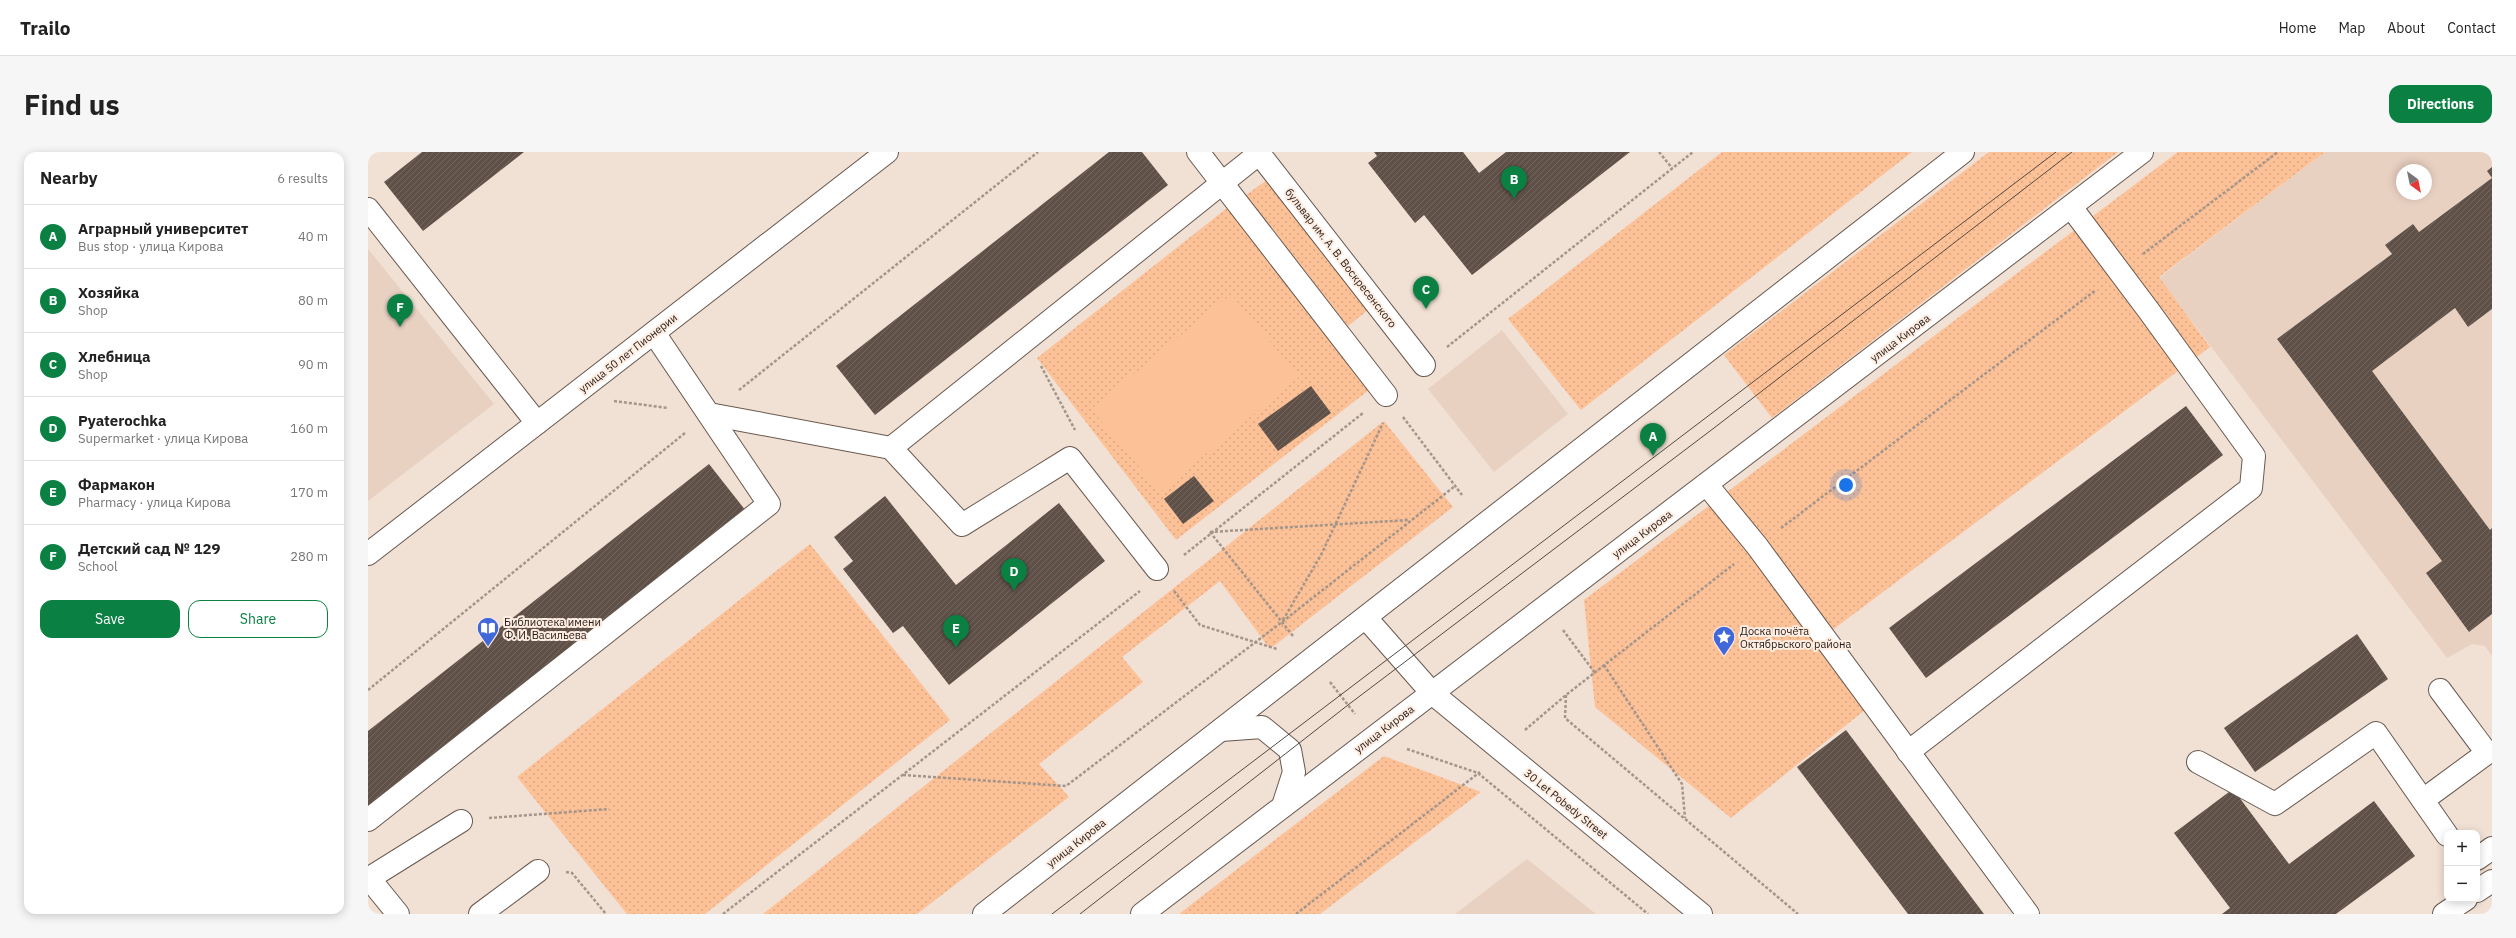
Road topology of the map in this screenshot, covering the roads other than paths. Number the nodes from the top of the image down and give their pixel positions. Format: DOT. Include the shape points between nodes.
graph roads {
  1 [pos="887,152"];
  2 [pos="1198,152"];
  3 [pos="1259,152"];
  4 [pos="1963,152"];
  5 [pos="2142,152"];
  6 [pos="1223,184"];
  7 [pos="2070,207"];
  8 [pos="368,209"];
  9 [pos="654,333"];
  10 [pos="1424,365"];
  11 [pos="1389,399"];
  12 [pos="708,414"];
  13 [pos="537,423"];
  14 [pos="891,448"];
  15 [pos="1707,485"];
  16 [pos="368,554"];
  17 [pos="1159,572"];
  18 [pos="1366,618"];
  19 [pos="2440,690"];
  20 [pos="1432,693"];
  21 [pos="1221,730"];
  22 [pos="1908,752"];
  23 [pos="2198,762"];
  24 [pos="2423,800"];
  25 [pos="1282,806"];
  26 [pos="368,820"];
  27 [pos="461,821"];
  28 [pos="2444,830"];
  29 [pos="2492,848"];
  30 [pos="2480,857"];
  31 [pos="538,871"];
  32 [pos="368,878"];
  33 [pos="2462,902"];
  34 [pos="398,914"];
  35 [pos="480,914"];
  36 [pos="984,914"];
  37 [pos="1142,914"];
  38 [pos="1701,914"];
  39 [pos="2028,914"];
  40 [pos="2444,914"];
  1 -- 9 [label="main road, улица 50 лет Пионерии"];
  2 -- 6 [label="main road"];
  3 -- 6 [label="main road"];
  3 -- 10 [label="main road, бульвар им. А. В. Воскресенского"];
  4 -- 18 [label="main road, улица Кирова"];
  5 -- 7 [label="main road, улица Кирова"];
  6 -- 11 [label="main road"];
  6 -- 14 [label="main road"];
  7 -- 15 [label="main road, улица Кирова"];
  7 -- 22 [label="main road" via="2254,456 2251,488"];
  8 -- 13 [label="main road"];
  9 -- 12 [label="main road"];
  9 -- 13 [label="main road, улица 50 лет Пионерии"];
  12 -- 14 [label="main road"];
  12 -- 26 [label="main road" via="769,504"];
  13 -- 16 [label="main road, улица 50 лет Пионерии"];
  14 -- 17 [label="main road" via="962,525 1070,458"];
  15 -- 20 [label="main road, улица Кирова"];
  15 -- 22 [label="main road" via="1757,546"];
  18 -- 20 [label="main road, 30 Let Pobedy Street"];
  18 -- 21 [label="main road, улица Кирова"];
  19 -- 24 [label="main road" via="2487,753"];
  20 -- 25 [label="main road, улица Кирова"];
  20 -- 38 [label="main road, 30 Let Pobedy Street"];
  21 -- 25 [label="main road" via="1262,727 1290,750 1294,772"];
  21 -- 36 [label="main road, улица Кирова"];
  22 -- 39 [label="main road"];
  23 -- 24 [label="main road" via="2275,804 2376,733"];
  24 -- 28 [label="main road"];
  25 -- 37 [label="main road, улица Кирова"];
  27 -- 32 [label="main road"];
  29 -- 30 [label="main road"];
  31 -- 35 [label="main road"];
  32 -- 34 [label="main road"];
  33 -- 40 [label="main road"];
}
